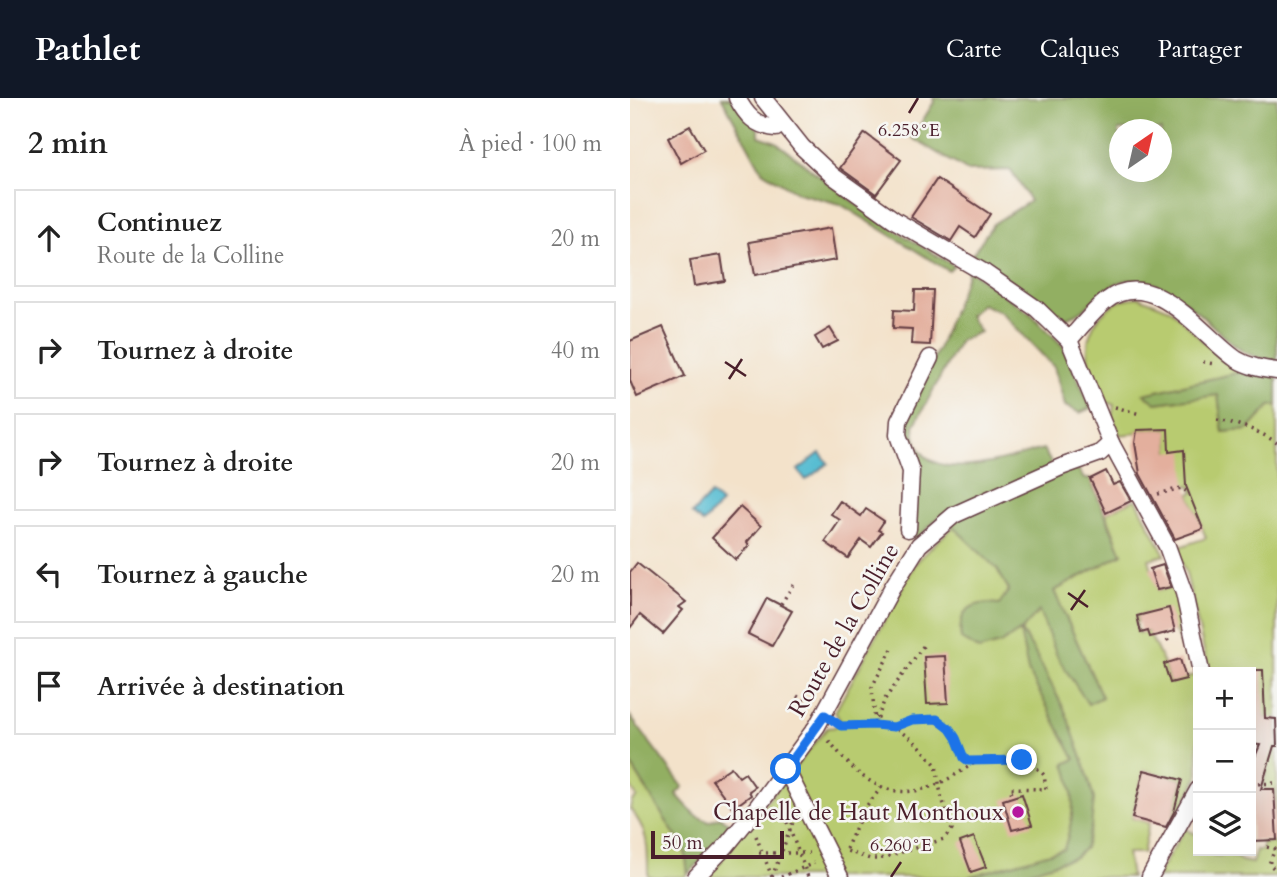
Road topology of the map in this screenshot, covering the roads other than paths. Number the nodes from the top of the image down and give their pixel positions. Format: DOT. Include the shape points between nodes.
graph roads {
  1 [pos="737,98"];
  2 [pos="763,98"];
  3 [pos="782,123"];
  4 [pos="1069,340"];
  5 [pos="930,358"];
  6 [pos="1277,371"];
  7 [pos="1111,443"];
  8 [pos="908,529"];
  9 [pos="1200,667"];
  10 [pos="786,769"];
  11 [pos="1196,793"];
  12 [pos="696,877"];
  13 [pos="841,877"];
  14 [pos="1150,877"];
  1 -- 3 [label="street" via="754,121 776,128"];
  2 -- 3 [label="street"];
  3 -- 4 [label="street" via="844,184 1037,309"];
  4 -- 6 [label="street" via="1105,301 1138,291 1177,308 1236,359"];
  4 -- 7 [label="street"];
  5 -- 8 [label="street" via="899,421 898,435 911,471"];
  7 -- 9 [label="street" via="1167,546 1184,593"];
  7 -- 10 [label="street, Route de la Colline" via="1100,453 954,515 926,538 909,558 825,715"];
  10 -- 12 [label="street, Route de la Colline"];
  10 -- 13 [label="street"];
  11 -- 14 [label="street"];
}
